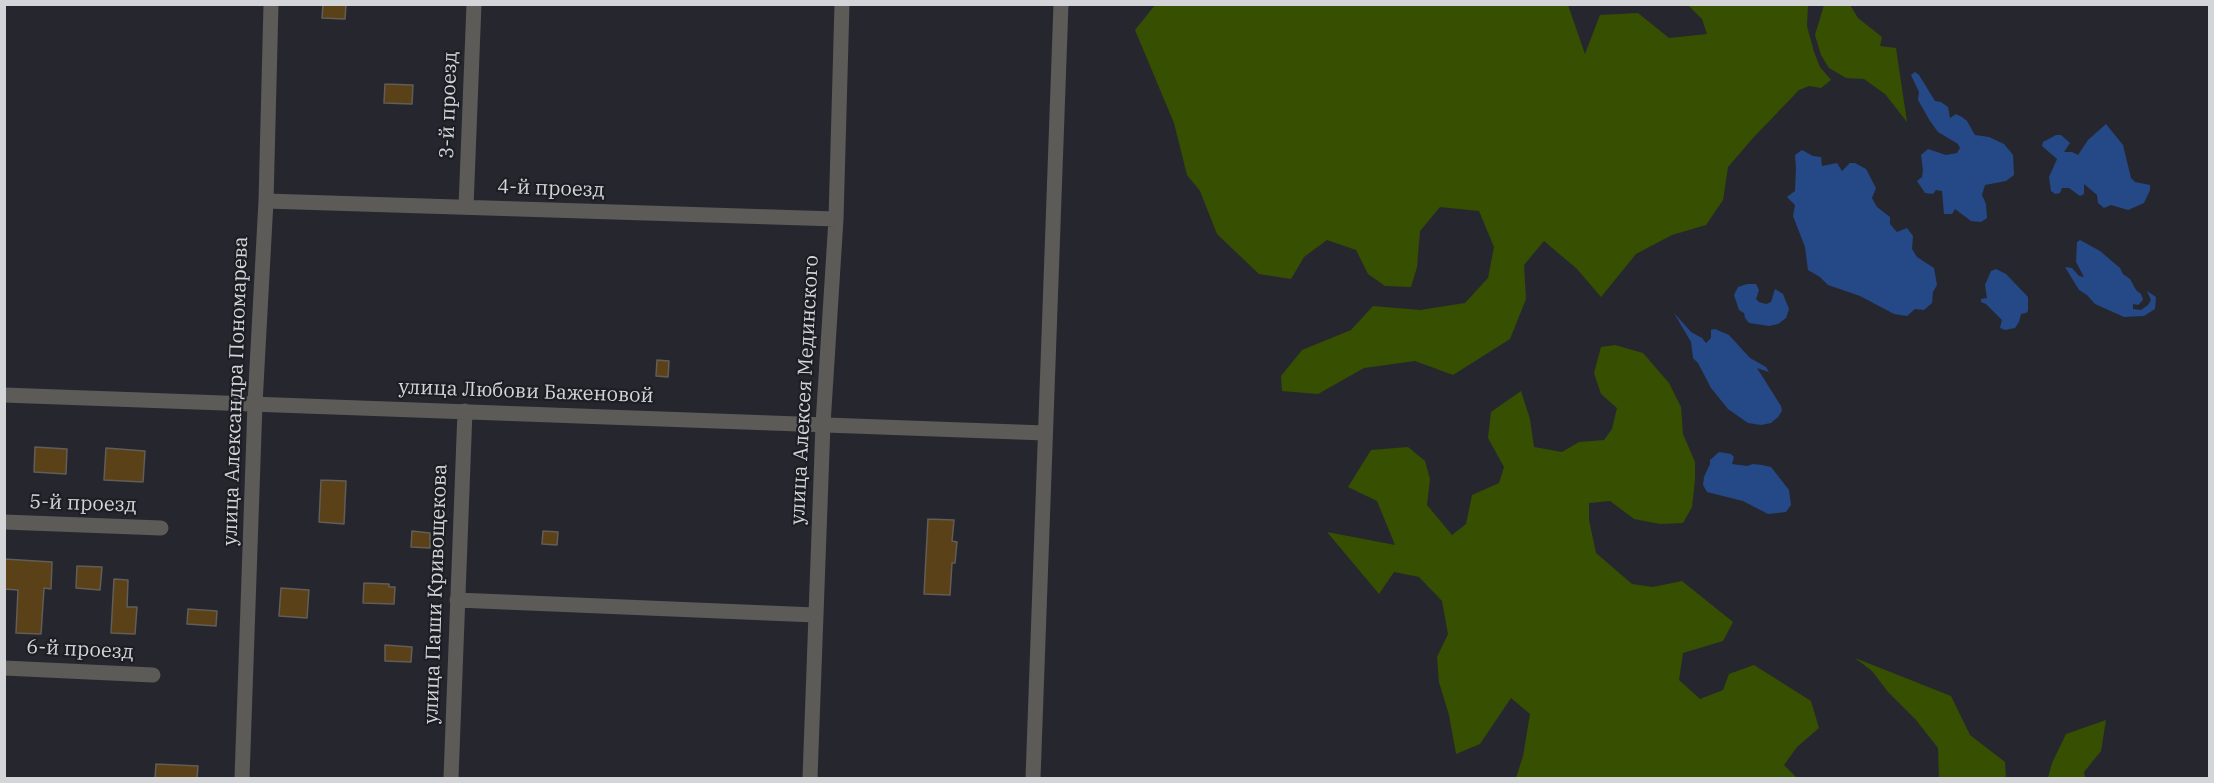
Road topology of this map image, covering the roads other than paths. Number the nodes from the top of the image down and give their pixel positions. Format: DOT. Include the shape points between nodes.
graph roads {
  1 [pos="271,4"];
  2 [pos="474,4"];
  3 [pos="842,4"];
  4 [pos="1061,4"];
  5 [pos="266,201"];
  6 [pos="466,207"];
  7 [pos="836,219"];
  8 [pos="4,395"];
  9 [pos="255,404"];
  10 [pos="465,411"];
  11 [pos="823,424"];
  12 [pos="1045,433"];
  13 [pos="4,522"];
  14 [pos="161,528"];
  15 [pos="457,600"];
  16 [pos="815,615"];
  17 [pos="4,668"];
  18 [pos="153,675"];
  19 [pos="242,778"];
  20 [pos="451,778"];
  21 [pos="810,778"];
  22 [pos="1033,778"];
  1 -- 5 [label="street, улица Александра Пономарева"];
  2 -- 6 [label="street, 3-й проезд"];
  3 -- 7 [label="street, улица Алексея Мединского"];
  4 -- 12 [label="street"];
  5 -- 6 [label="street, 4-й проезд"];
  5 -- 9 [label="street, улица Александра Пономарева"];
  6 -- 7 [label="street, 4-й проезд"];
  7 -- 11 [label="street, улица Алексея Мединского"];
  8 -- 9 [label="street, улица Любови Баженовой"];
  9 -- 10 [label="street, улица Любови Баженовой"];
  9 -- 19 [label="street, улица Александра Пономарева"];
  10 -- 11 [label="street, улица Любови Баженовой"];
  10 -- 15 [label="street, улица Паши Кривощекова"];
  11 -- 12 [label="street, улица Любови Баженовой"];
  11 -- 16 [label="street, улица Алексея Мединского"];
  12 -- 22 [label="street"];
  13 -- 14 [label="street, 5-й проезд"];
  15 -- 16 [label="street"];
  15 -- 20 [label="street, улица Паши Кривощекова"];
  16 -- 21 [label="street, улица Алексея Мединского"];
  17 -- 18 [label="street, 6-й проезд"];
}
